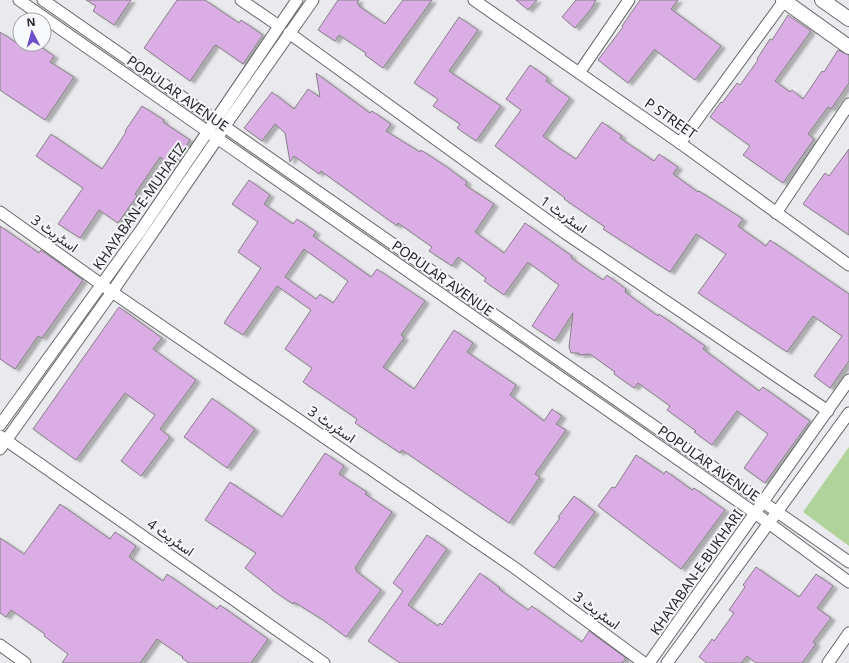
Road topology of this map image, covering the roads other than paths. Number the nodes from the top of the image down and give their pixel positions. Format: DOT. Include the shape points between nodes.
graph roads {
  1 [pos="20,0"];
  2 [pos="43,0"];
  3 [pos="241,0"];
  4 [pos="297,0"];
  5 [pos="313,0"];
  6 [pos="474,0"];
  7 [pos="629,0"];
  8 [pos="783,0"];
  9 [pos="822,0"];
  10 [pos="849,18"];
  11 [pos="279,26"];
  12 [pos="290,33"];
  13 [pos="849,47"];
  14 [pos="579,73"];
  15 [pos="849,104"];
  16 [pos="220,124"];
  17 [pos="208,132"];
  18 [pos="217,139"];
  19 [pos="680,143"];
  20 [pos="0,212"];
  21 [pos="776,212"];
  22 [pos="849,264"];
  23 [pos="103,284"];
  24 [pos="112,292"];
  25 [pos="849,380"];
  26 [pos="828,411"];
  27 [pos="849,413"];
  28 [pos="0,425"];
  29 [pos="2,442"];
  30 [pos="763,502"];
  31 [pos="777,512"];
  32 [pos="755,514"];
  33 [pos="768,524"];
  34 [pos="849,562"];
  35 [pos="849,582"];
  36 [pos="849,633"];
  37 [pos="0,645"];
  38 [pos="25,663"];
  39 [pos="324,663"];
  40 [pos="644,663"];
  41 [pos="649,663"];
  42 [pos="666,663"];
  43 [pos="828,663"];
  1 -- 17 [label="street, POPULAR AVENUE"];
  2 -- 16 [label="street, POPULAR AVENUE"];
  3 -- 11 [label="street"];
  4 -- 11 [label="street, KHAYABAN-E-MUHAFIZ"];
  5 -- 12 [label="street, KHAYABAN-E-MUHAFIZ"];
  6 -- 14 [label="street, P STREET"];
  7 -- 14 [label="street"];
  8 -- 13 [label="main road"];
  8 -- 19 [label="street"];
  9 -- 10 [label="main road"];
  11 -- 16 [label="street, KHAYABAN-E-MUHAFIZ"];
  12 -- 16 [label="street, KHAYABAN-E-MUHAFIZ"];
  12 -- 26 [label="street, اسٹریٹ 1" via="565,233"];
  14 -- 19 [label="street, P STREET"];
  15 -- 21 [label="street"];
  16 -- 17 [label="street, KHAYABAN-E-MUHAFIZ"];
  16 -- 18 [label="street, KHAYABAN-E-MUHAFIZ"];
  16 -- 30 [label="street, POPULAR AVENUE"];
  17 -- 18 [label="street, POPULAR AVENUE"];
  17 -- 23 [label="street, KHAYABAN-E-MUHAFIZ"];
  18 -- 24 [label="street, KHAYABAN-E-MUHAFIZ"];
  18 -- 32 [label="street, POPULAR AVENUE"];
  19 -- 21 [label="street, P STREET"];
  20 -- 23 [label="street, اسٹریٹ 3"];
  21 -- 22 [label="street, P STREET"];
  23 -- 24 [label="street, اسٹریٹ 3"];
  23 -- 28 [label="street, KHAYABAN-E-MUHAFIZ"];
  24 -- 29 [label="street, KHAYABAN-E-MUHAFIZ"];
  24 -- 40 [label="street, اسٹریٹ 3" via="515,568"];
  25 -- 26 [label="street, KHAYABAN-E-BUKHARI"];
  26 -- 30 [label="street, KHAYABAN-E-BUKHARI"];
  27 -- 31 [label="street, KHAYABAN-E-BUKHARI"];
  29 -- 39 [label="street, اسٹریٹ 4"];
  30 -- 31 [label="street, POPULAR AVENUE"];
  30 -- 32 [label="street, KHAYABAN-E-BUKHARI"];
  31 -- 33 [label="street, KHAYABAN-E-BUKHARI"];
  31 -- 34 [label="street, POPULAR AVENUE"];
  32 -- 33 [label="street, POPULAR AVENUE"];
  32 -- 41 [label="street, KHAYABAN-E-BUKHARI"];
  33 -- 35 [label="street, POPULAR AVENUE"];
  33 -- 42 [label="street, KHAYABAN-E-BUKHARI"];
  36 -- 43 [label="street"];
  37 -- 38 [label="street"];
}
